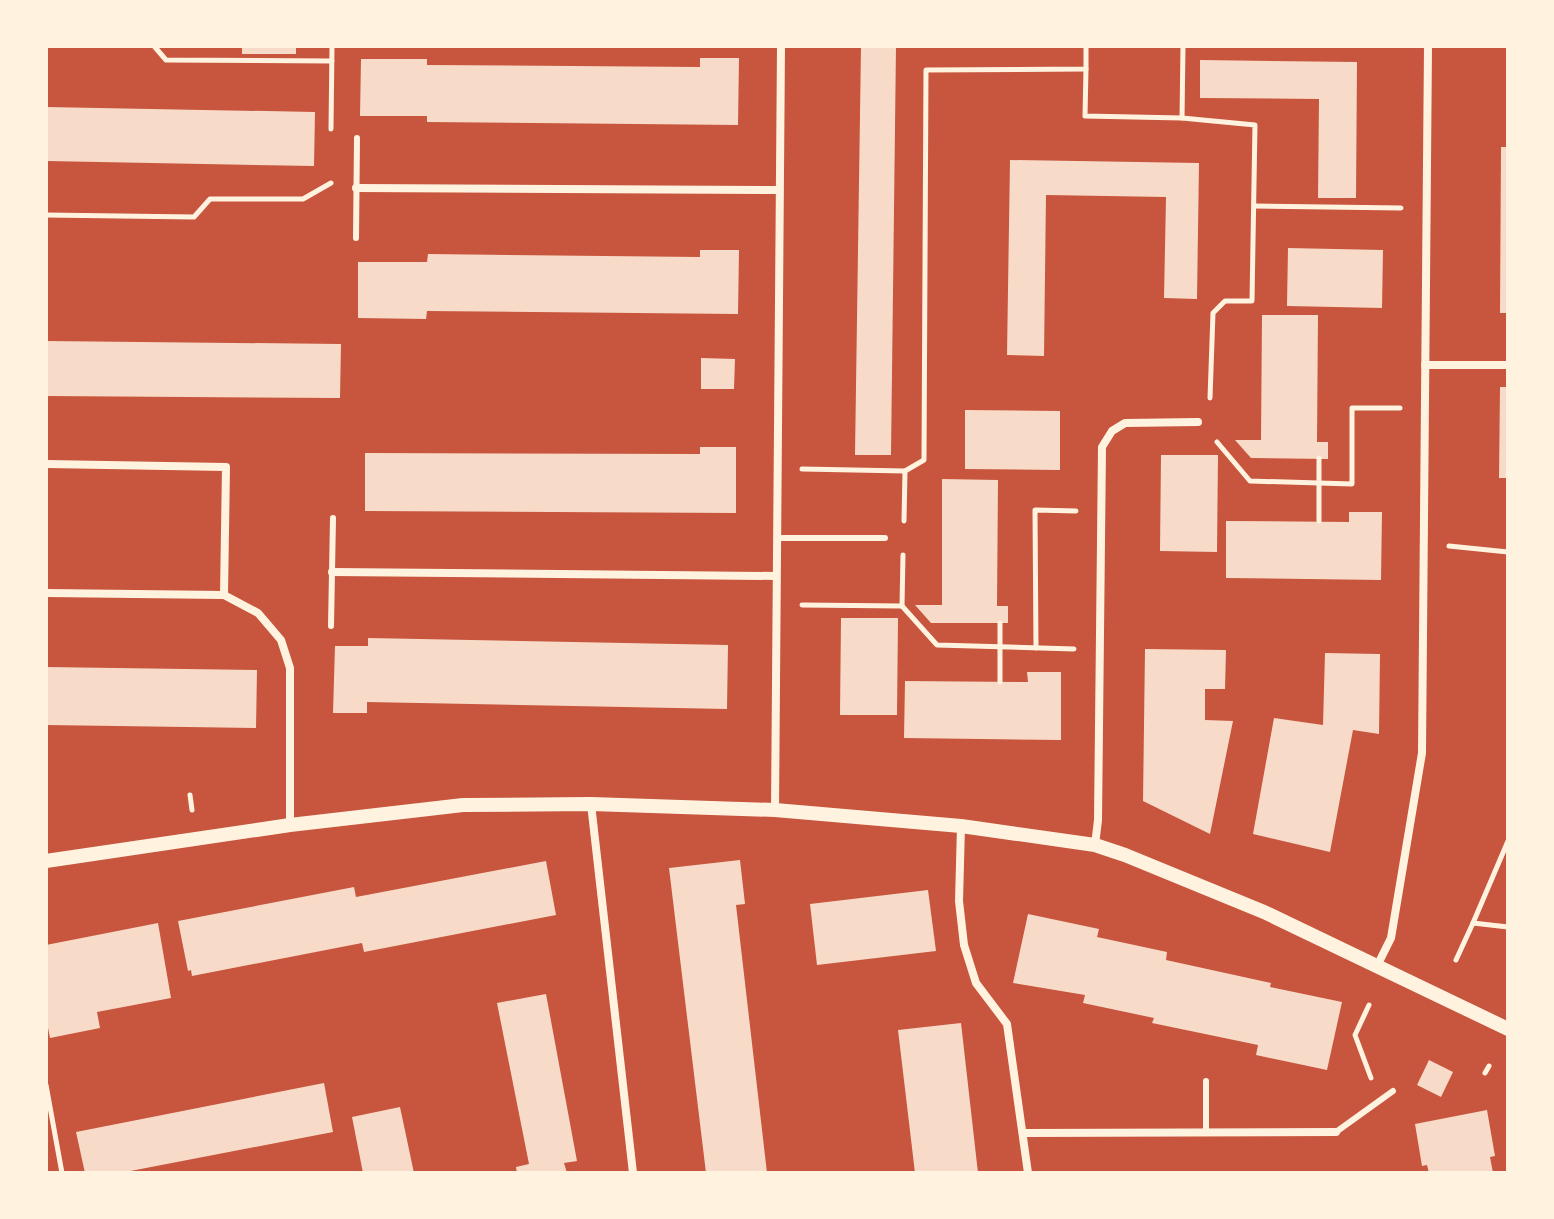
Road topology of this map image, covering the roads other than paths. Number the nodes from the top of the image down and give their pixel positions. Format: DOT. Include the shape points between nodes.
graph roads {
  1 [pos="781,46"];
  2 [pos="1428,46"];
  3 [pos="357,138"];
  4 [pos="356,188"];
  5 [pos="779,190"];
  6 [pos="356,238"];
  7 [pos="1425,365"];
  8 [pos="1508,365"];
  9 [pos="1198,422"];
  10 [pos="46,464"];
  11 [pos="333,518"];
  12 [pos="777,538"];
  13 [pos="885,538"];
  14 [pos="332,572"];
  15 [pos="776,576"];
  16 [pos="46,593"];
  17 [pos="224,595"];
  18 [pos="331,626"];
  19 [pos="591,804"];
  20 [pos="775,810"];
  21 [pos="290,825"];
  22 [pos="961,826"];
  23 [pos="1095,845"];
  24 [pos="46,861"];
  25 [pos="1377,966"];
  26 [pos="1508,1029"];
  27 [pos="1206,1081"];
  28 [pos="1393,1091"];
  29 [pos="1206,1132"];
  30 [pos="1336,1132"];
  31 [pos="1023,1133"];
  32 [pos="633,1173"];
  33 [pos="1028,1173"];
  1 -- 5 [label="street"];
  2 -- 7 [label="street"];
  3 -- 4 [label="lane"];
  4 -- 5 [label="street"];
  4 -- 6 [label="lane"];
  5 -- 12 [label="street"];
  7 -- 8 [label="street"];
  7 -- 25 [label="street" via="1422,753 1391,938"];
  9 -- 23 [label="street" via="1125,423 1102,447"];
  10 -- 17 [label="street" via="226,467"];
  11 -- 14 [label="lane"];
  12 -- 13 [label="lane"];
  12 -- 15 [label="street"];
  14 -- 15 [label="street"];
  14 -- 18 [label="lane"];
  15 -- 20 [label="street"];
  16 -- 17 [label="street"];
  17 -- 21 [label="street" via="258,613 281,640 290,668"];
  19 -- 20 [label="street"];
  19 -- 21 [label="street" via="463,805"];
  19 -- 32 [label="street"];
  20 -- 22 [label="street"];
  21 -- 24 [label="street"];
  22 -- 23 [label="street"];
  22 -- 31 [label="street" via="964,945 976,983 1007,1024"];
  23 -- 25 [label="street" via="1264,912"];
  25 -- 26 [label="street"];
  27 -- 29 [label="lane"];
  28 -- 30 [label="lane"];
  29 -- 30 [label="street"];
  29 -- 31 [label="street"];
  31 -- 33 [label="street"];
}
